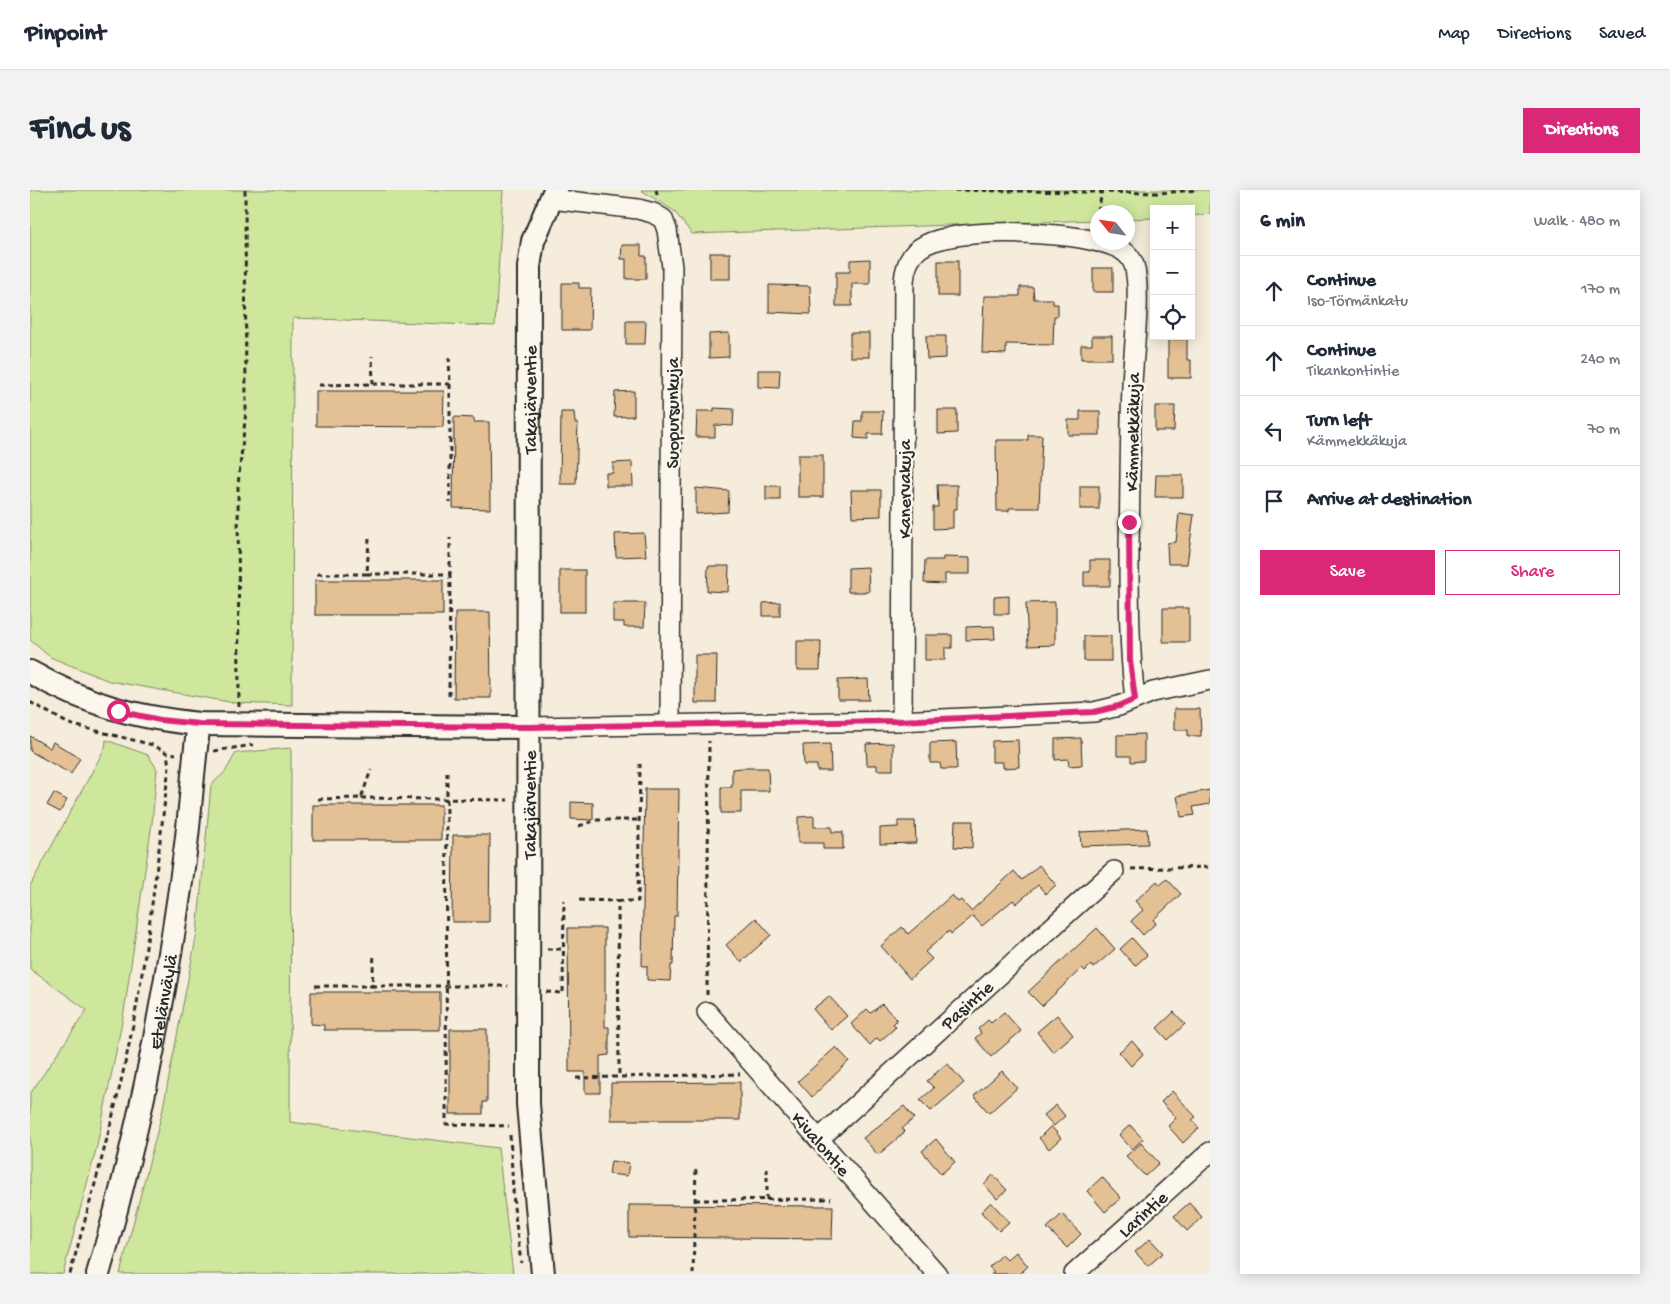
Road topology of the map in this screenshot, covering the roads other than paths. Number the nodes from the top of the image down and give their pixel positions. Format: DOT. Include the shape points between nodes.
graph roads {
  1 [pos="553,194"];
  2 [pos="1090,240"];
  3 [pos="1121,250"];
  4 [pos="30,672"];
  5 [pos="1210,680"];
  6 [pos="1135,699"];
  7 [pos="902,721"];
  8 [pos="670,723"];
  9 [pos="199,724"];
  10 [pos="528,727"];
  11 [pos="1114,871"];
  12 [pos="706,1012"];
  13 [pos="819,1139"];
  14 [pos="1210,1152"];
  15 [pos="98,1274"];
  16 [pos="543,1274"];
  17 [pos="938,1274"];
  18 [pos="1074,1274"];
  1 -- 8 [label="street, Suopursunkuja" via="645,211 663,219 667,230 672,267"];
  1 -- 10 [label="street, Takajärventie" via="533,242 528,267"];
  2 -- 7 [label="street, Kanervakuja" via="1034,233 974,235 928,243 910,258 904,281"];
  3 -- 6 [label="street, Kämmekkäkuja" via="1134,266 1137,297 1132,349 1129,561 1130,660"];
  4 -- 9 [label="street" via="84,700 118,711"];
  5 -- 6 [label="street"];
  6 -- 7 [label="street" via="1094,712"];
  7 -- 8 [label="street"];
  8 -- 10 [label="street"];
  9 -- 10 [label="street"];
  9 -- 15 [label="street, Etelänväylä" via="186,844 162,1007 141,1112"];
  10 -- 16 [label="street, Takajärventie" via="518,989"];
  11 -- 13 [label="street, Pasintie"];
  12 -- 13 [label="street, Kivalontie"];
  13 -- 17 [label="street, Kivalontie"];
  14 -- 18 [label="street, Larintie"];
}
